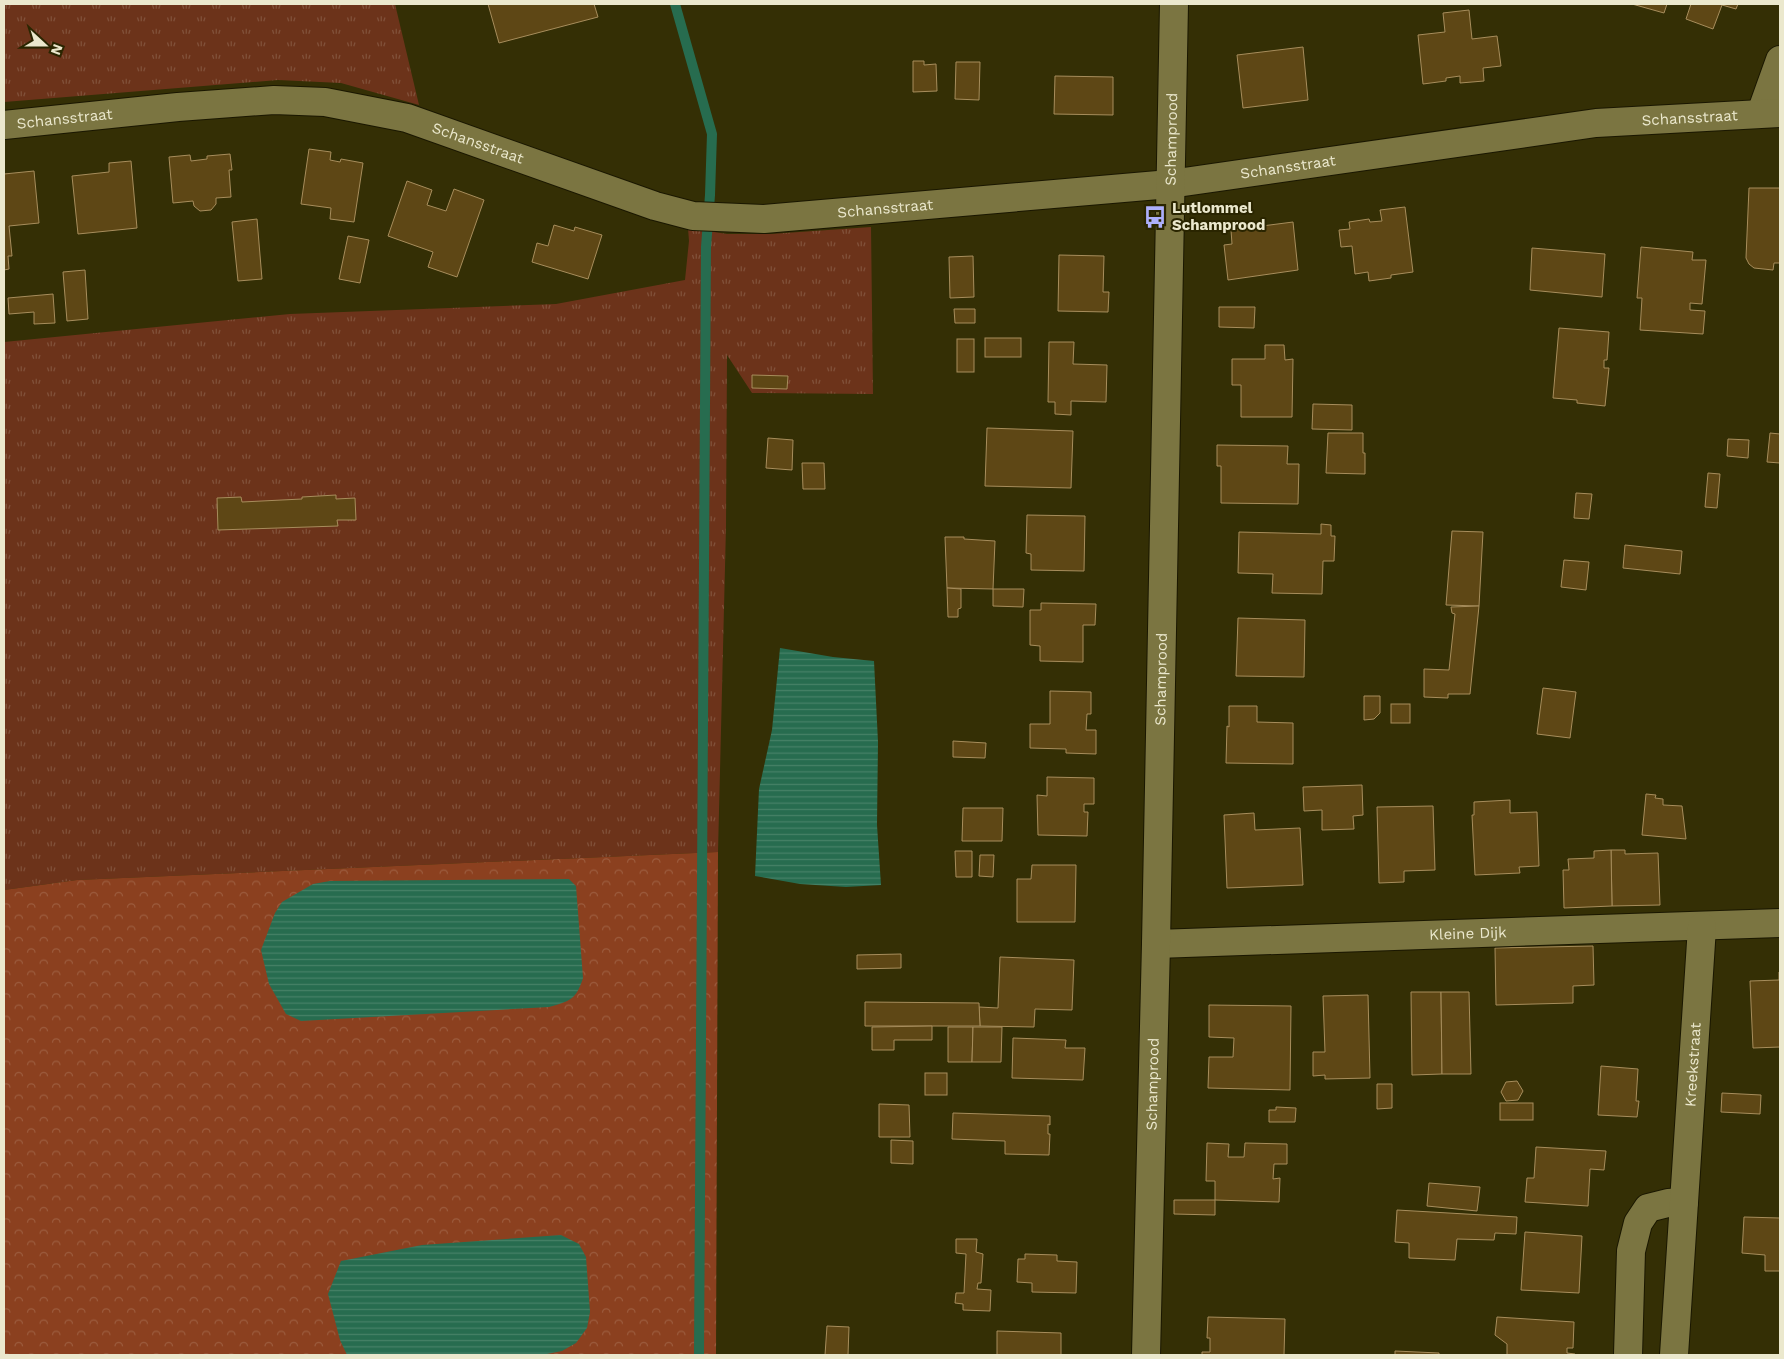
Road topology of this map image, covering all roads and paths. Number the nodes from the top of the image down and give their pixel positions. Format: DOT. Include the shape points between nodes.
graph roads {
  1 [pos="1174,4"];
  2 [pos="1780,60"];
  3 [pos="1771,113"];
  4 [pos="4,125"];
  5 [pos="1170,184"];
  6 [pos="1780,923"];
  7 [pos="1702,927"];
  8 [pos="1156,944"];
  9 [pos="1684,1202"];
  10 [pos="1146,1355"];
  11 [pos="1628,1355"];
  12 [pos="1674,1355"];
  1 -- 5 [label="street, Schamprood"];
  2 -- 3 [label="street"];
  3 -- 5 [label="street, Schansstraat" via="1596,123"];
  4 -- 5 [label="street, Schansstraat" via="274,100 325,102 407,118 655,206 693,216 764,219"];
  5 -- 8 [label="street, Schamprood"];
  6 -- 7 [label="street, Kleine Dijk"];
  7 -- 8 [label="street, Kleine Dijk"];
  7 -- 9 [label="street, Kreekstraat"];
  8 -- 10 [label="street, Schamprood"];
  9 -- 11 [label="street" via="1648,1208 1638,1223 1631,1251"];
  9 -- 12 [label="street, Kreekstraat"];
}
